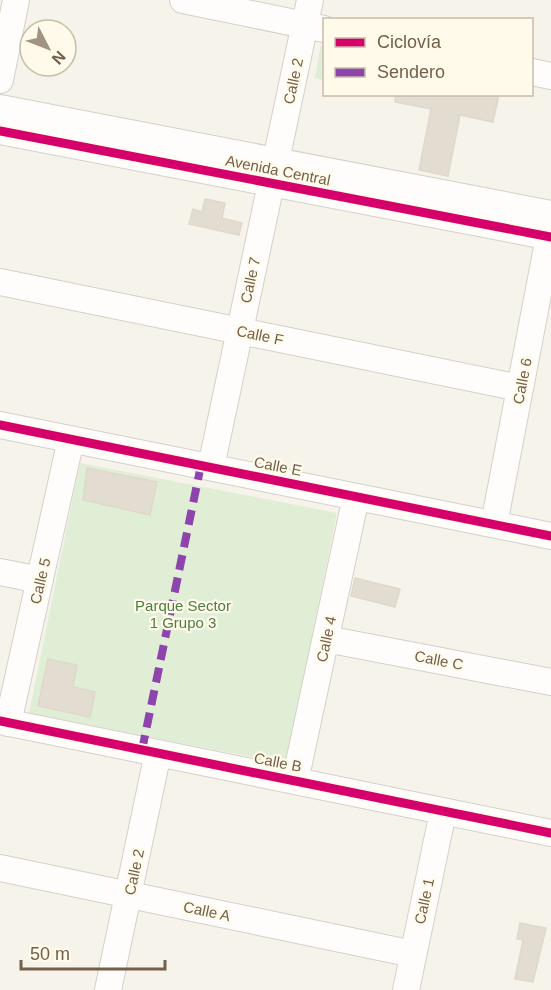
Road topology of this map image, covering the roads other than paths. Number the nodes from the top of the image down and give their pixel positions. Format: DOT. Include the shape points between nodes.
graph roads {
  1 [pos="16,0"];
  2 [pos="183,0"];
  3 [pos="310,0"];
  4 [pos="315,27"];
  5 [pos="533,72"];
  6 [pos="551,76"];
  7 [pos="0,80"];
  8 [pos="0,108"];
  9 [pos="0,131"];
  10 [pos="272,173"];
  11 [pos="550,229"];
  12 [pos="0,282"];
  13 [pos="239,330"];
  14 [pos="520,388"];
  15 [pos="0,425"];
  16 [pos="71,439"];
  17 [pos="211,467"];
  18 [pos="356,497"];
  19 [pos="494,524"];
  20 [pos="551,536"];
  21 [pos="0,572"];
  22 [pos="40,580"];
  23 [pos="326,639"];
  24 [pos="551,682"];
  25 [pos="4,722"];
  26 [pos="158,753"];
  27 [pos="294,781"];
  28 [pos="443,812"];
  29 [pos="551,834"];
  30 [pos="0,868"];
  31 [pos="129,895"];
  32 [pos="413,954"];
  33 [pos="108,990"];
  34 [pos="406,990"];
  1 -- 7 [label="street"];
  2 -- 4 [label="street"];
  3 -- 4 [label="street, Calle 2"];
  4 -- 10 [label="street, Calle 2"];
  5 -- 6 [label="street"];
  8 -- 10 [label="street, Avenida Central"];
  9 -- 10 [label="street, Avenida Central"];
  10 -- 11 [label="street, Avenida Central"];
  10 -- 13 [label="street, Calle 7"];
  11 -- 14 [label="street, Calle 6"];
  12 -- 13 [label="street, Calle F"];
  13 -- 14 [label="street, Calle F"];
  13 -- 17 [label="street, Calle 7"];
  14 -- 19 [label="street, Calle 6"];
  15 -- 16 [label="street, Calle E"];
  16 -- 17 [label="street, Calle E"];
  16 -- 22 [label="street, Calle 5"];
  17 -- 18 [label="street, Calle E"];
  18 -- 19 [label="street, Calle E"];
  18 -- 23 [label="street, Calle 4"];
  19 -- 20 [label="street, Calle E"];
  21 -- 22 [label="street"];
  22 -- 25 [label="street, Calle 5"];
  23 -- 24 [label="street, Calle C"];
  23 -- 27 [label="street, Calle 4"];
  25 -- 26 [label="street, Calle B"];
  26 -- 27 [label="street, Calle B"];
  26 -- 31 [label="street, Calle 2"];
  27 -- 28 [label="street, Calle B"];
  28 -- 29 [label="street, Calle B"];
  28 -- 32 [label="street, Calle 1"];
  30 -- 31 [label="street, Calle A"];
  31 -- 32 [label="street, Calle A"];
  31 -- 33 [label="street, Calle 2"];
  32 -- 34 [label="street, Calle 1"];
}
